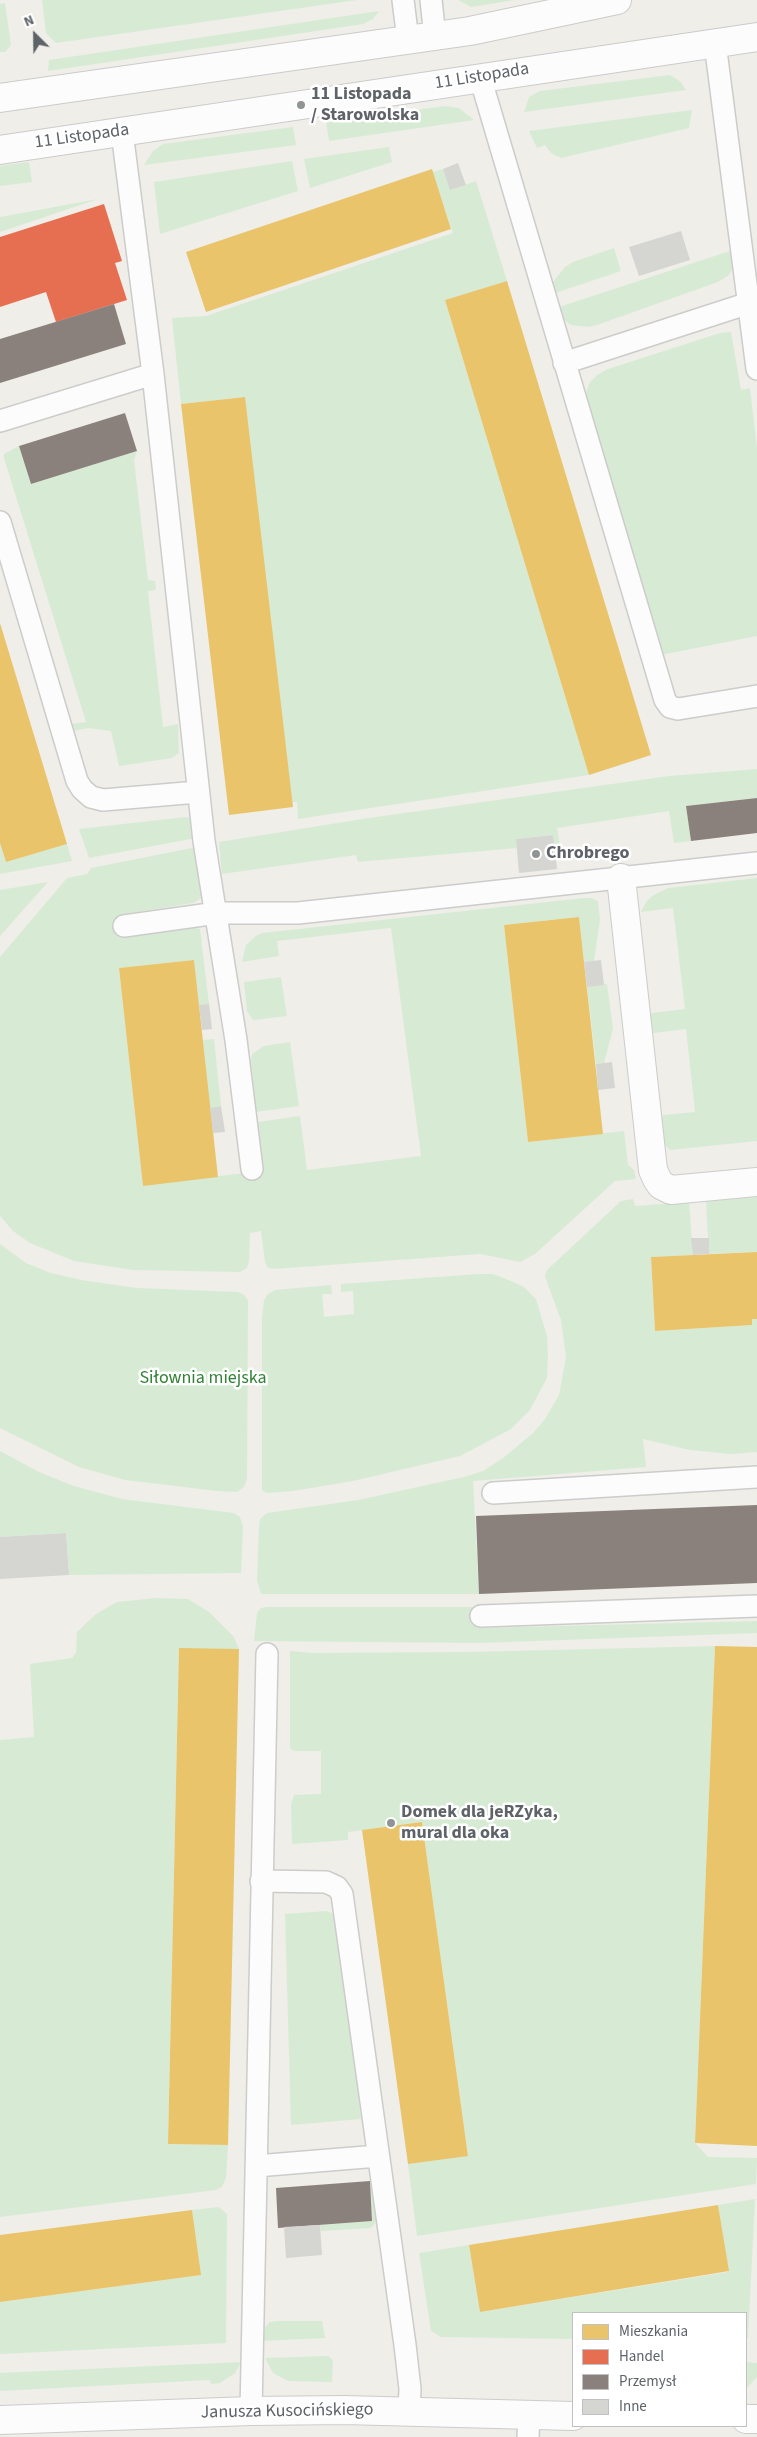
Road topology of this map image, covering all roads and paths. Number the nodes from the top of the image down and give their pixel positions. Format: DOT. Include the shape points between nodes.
graph roads {
  1 [pos="403,0"];
  2 [pos="431,0"];
  3 [pos="617,0"];
  4 [pos="435,36"];
  5 [pos="757,37"];
  6 [pos="408,40"];
  7 [pos="715,43"];
  8 [pos="480,77"];
  9 [pos="0,98"];
  10 [pos="122,132"];
  11 [pos="0,150"];
  12 [pos="749,303"];
  13 [pos="564,363"];
  14 [pos="757,369"];
  15 [pos="153,374"];
  16 [pos="0,421"];
  17 [pos="0,522"];
  18 [pos="757,696"];
  19 [pos="198,792"];
  20 [pos="757,863"];
  21 [pos="621,878"];
  22 [pos="217,913"];
  23 [pos="124,926"];
  24 [pos="252,1169"];
  25 [pos="757,1182"];
  26 [pos="757,1477"];
  27 [pos="493,1493"];
  28 [pos="757,1606"];
  29 [pos="480,1616"];
  30 [pos="266,1654"];
  31 [pos="262,1881"];
  32 [pos="378,2156"];
  33 [pos="256,2166"];
  34 [pos="250,2411"];
  35 [pos="409,2411"];
  36 [pos="572,2416"];
  37 [pos="0,2420"];
  38 [pos="529,2426"];
  1 -- 6 [label="lane"];
  2 -- 4 [label="lane"];
  3 -- 4 [label="main road"];
  4 -- 6 [label="main road"];
  5 -- 7 [label="main road, 11 Listopada"];
  6 -- 9 [label="main road"];
  7 -- 8 [label="main road, 11 Listopada"];
  7 -- 12 [label="lane"];
  8 -- 10 [label="main road, 11 Listopada"];
  8 -- 13 [label="lane"];
  10 -- 11 [label="main road, 11 Listopada"];
  10 -- 15 [label="lane"];
  12 -- 13 [label="lane"];
  12 -- 14 [label="lane"];
  13 -- 18 [label="lane" via="665,700 670,707 678,709"];
  15 -- 16 [label="lane"];
  15 -- 19 [label="lane"];
  17 -- 19 [label="lane" via="82,789 91,797 102,800"];
  19 -- 22 [label="lane"];
  20 -- 21 [label="lane"];
  21 -- 22 [label="lane" via="298,913"];
  21 -- 25 [label="main road" via="653,1170 657,1179 671,1190"];
  22 -- 23 [label="lane"];
  22 -- 24 [label="lane"];
  26 -- 27 [label="lane"];
  28 -- 29 [label="lane"];
  30 -- 31 [label="lane"];
  31 -- 32 [label="lane" via="326,1882 337,1887 342,1894"];
  31 -- 33 [label="lane"];
  32 -- 33 [label="lane"];
  32 -- 35 [label="lane" via="405,2346"];
  33 -- 34 [label="lane"];
  34 -- 35 [label="main road, Janusza Kusocińskiego"];
  34 -- 37 [label="main road, Janusza Kusocińskiego"];
  35 -- 38 [label="main road, Janusza Kusocińskiego"];
  36 -- 38 [label="main road, Janusza Kusocińskiego"];
}
